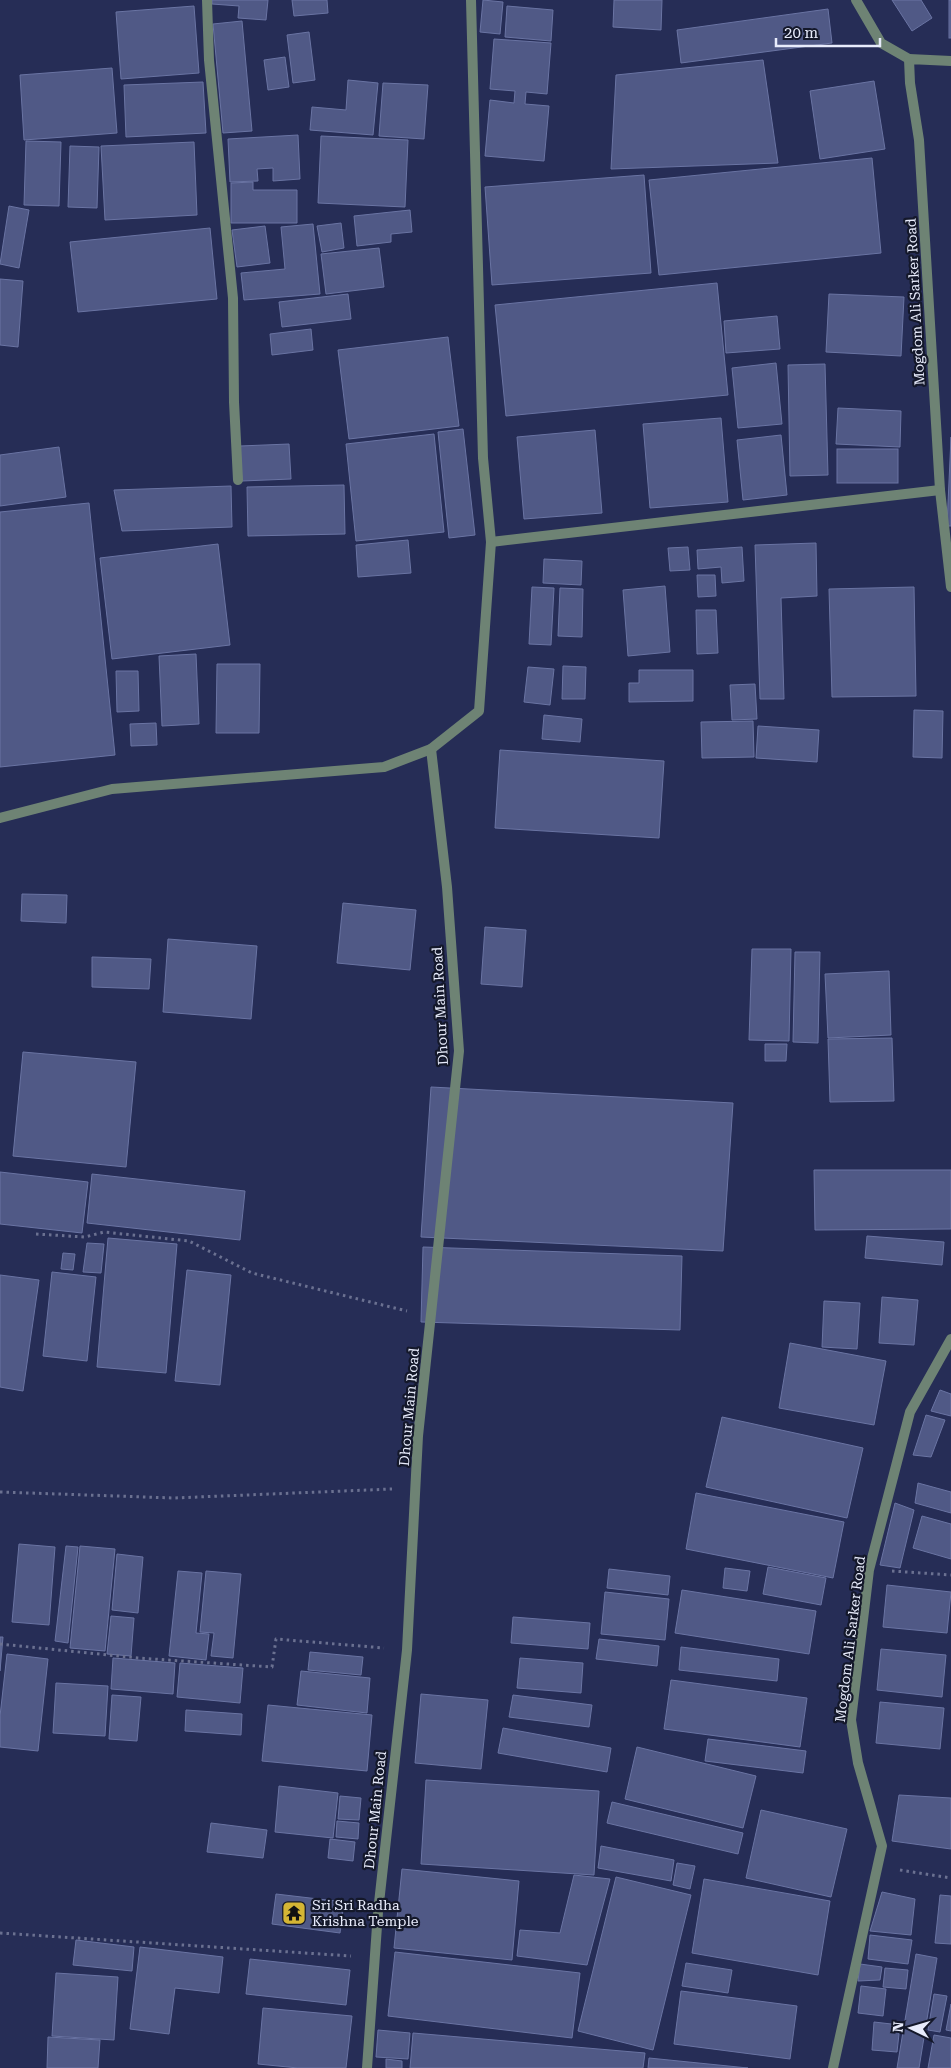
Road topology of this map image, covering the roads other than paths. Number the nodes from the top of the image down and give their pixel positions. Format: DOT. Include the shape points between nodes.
graph roads {
  1 [pos="208,0"];
  2 [pos="471,0"];
  3 [pos="856,0"];
  4 [pos="909,59"];
  5 [pos="951,61"];
  6 [pos="238,480"];
  7 [pos="940,490"];
  8 [pos="491,542"];
  9 [pos="951,587"];
  10 [pos="431,749"];
  11 [pos="0,818"];
  12 [pos="951,1339"];
  13 [pos="367,2068"];
  14 [pos="833,2068"];
  1 -- 6 [label="street" via="209,60 233,298"];
  2 -- 8 [label="street" via="483,458"];
  3 -- 4 [label="street" via="881,42"];
  4 -- 5 [label="street"];
  4 -- 7 [label="street, Mogdom Ali Sarker Road" via="919,140"];
  7 -- 8 [label="street"];
  7 -- 9 [label="street, Mogdom Ali Sarker Road"];
  8 -- 10 [label="street" via="479,711"];
  10 -- 11 [label="street" via="384,767 112,789"];
  10 -- 13 [label="street, Dhour Main Road" via="447,887 460,1051 418,1436 407,1650 374,1958"];
  12 -- 14 [label="street, Mogdom Ali Sarker Road" via="910,1412 869,1570 851,1720 858,1763 882,1846"];
}
